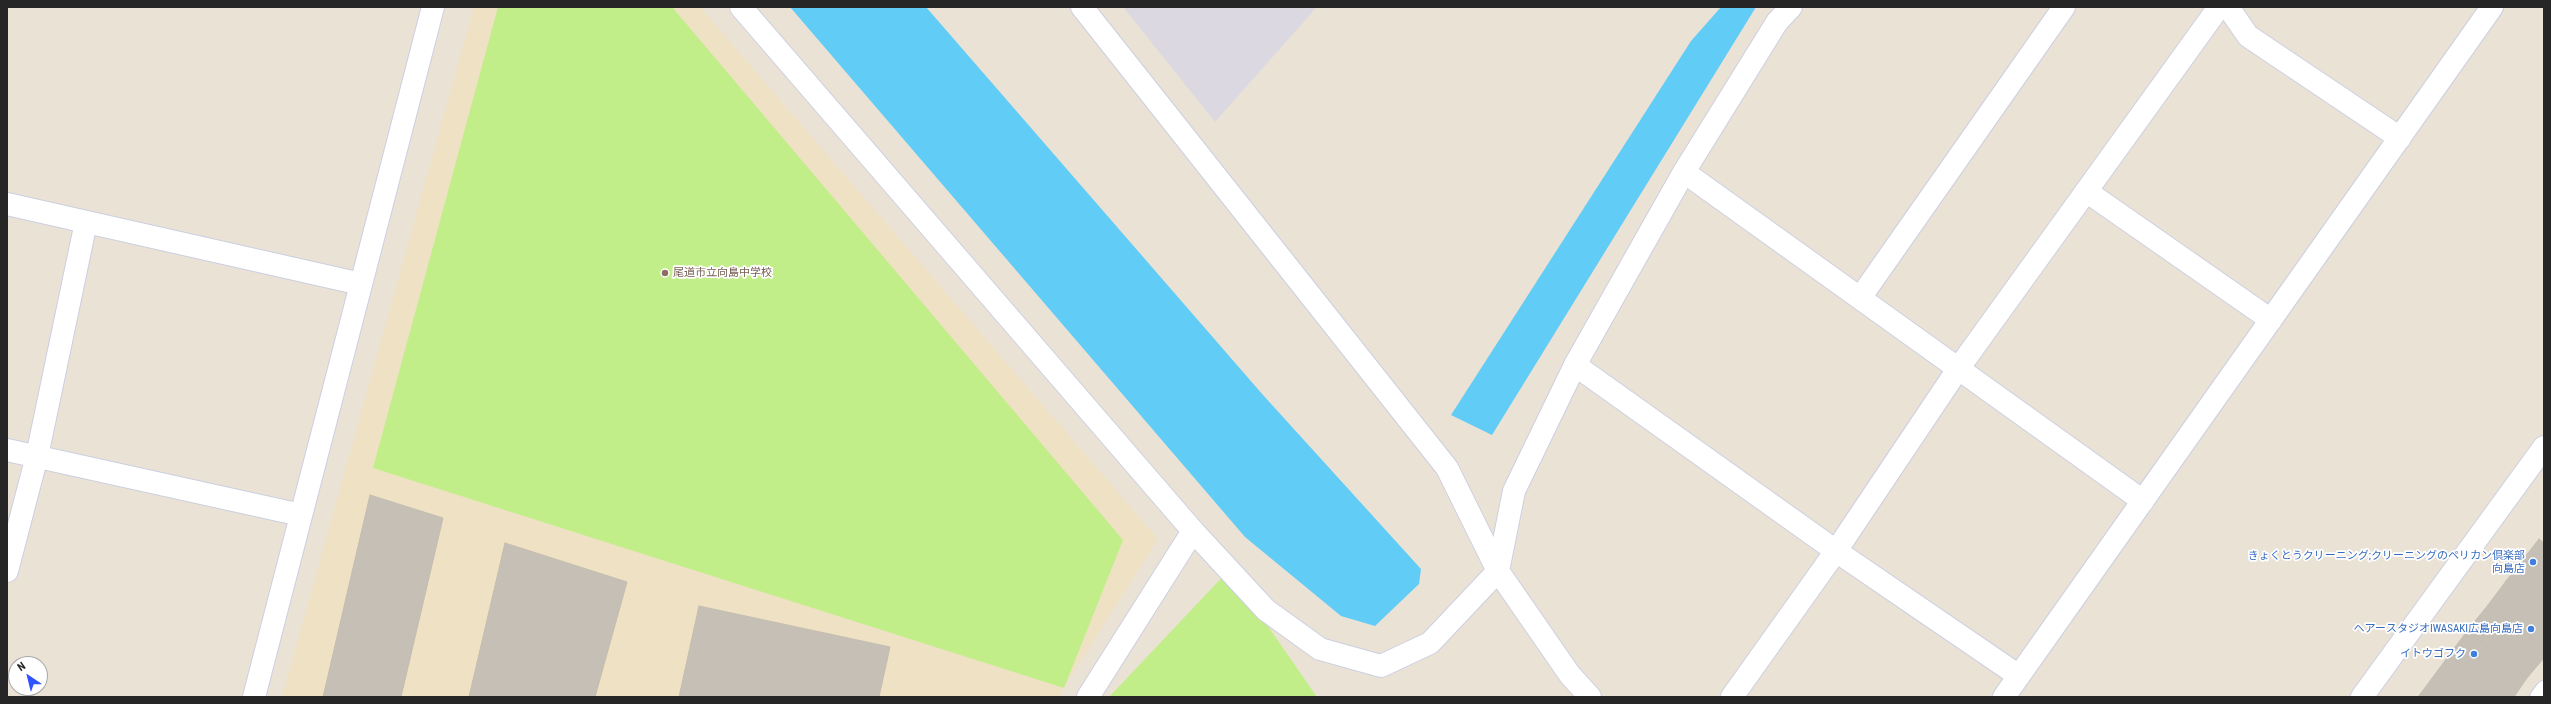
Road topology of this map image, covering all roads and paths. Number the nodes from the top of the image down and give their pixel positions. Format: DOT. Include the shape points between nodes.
graph roads {
  1 [pos="433,7"];
  2 [pos="741,7"];
  3 [pos="1082,7"];
  4 [pos="1791,7"];
  5 [pos="2064,7"];
  6 [pos="2218,7"];
  7 [pos="2228,7"];
  8 [pos="2492,7"];
  9 [pos="2400,138"];
  10 [pos="1684,172"];
  11 [pos="2086,191"];
  12 [pos="7,204"];
  13 [pos="86,222"];
  14 [pos="361,284"];
  15 [pos="1860,298"];
  16 [pos="2271,320"];
  17 [pos="1575,365"];
  18 [pos="1958,369"];
  19 [pos="2544,447"];
  20 [pos="7,450"];
  21 [pos="37,456"];
  22 [pos="2143,501"];
  23 [pos="301,515"];
  24 [pos="1193,531"];
  25 [pos="1836,551"];
  26 [pos="7,571"];
  27 [pos="1498,571"];
  28 [pos="1570,674"];
  29 [pos="2019,676"];
  30 [pos="2544,690"];
  31 [pos="254,697"];
  32 [pos="1088,697"];
  33 [pos="1581,697"];
  34 [pos="1590,697"];
  35 [pos="1732,697"];
  36 [pos="2004,697"];
  37 [pos="2362,697"];
  38 [pos="2538,697"];
  1 -- 14 [label="street"];
  2 -- 24 [label="street"];
  3 -- 27 [label="street" via="1447,468"];
  4 -- 10 [label="street" via="1777,22"];
  5 -- 15 [label="street"];
  6 -- 11 [label="street"];
  7 -- 9 [label="street" via="2248,36"];
  8 -- 9 [label="street"];
  9 -- 16 [label="street"];
  10 -- 15 [label="street"];
  10 -- 17 [label="street"];
  11 -- 16 [label="street"];
  11 -- 18 [label="street"];
  12 -- 13 [label="street"];
  13 -- 14 [label="street"];
  13 -- 21 [label="street"];
  14 -- 23 [label="street"];
  15 -- 18 [label="street"];
  16 -- 22 [label="street"];
  17 -- 25 [label="street"];
  17 -- 27 [label="street" via="1514,491"];
  18 -- 22 [label="street"];
  18 -- 25 [label="street"];
  19 -- 37 [label="street"];
  20 -- 21 [label="street"];
  21 -- 23 [label="street"];
  21 -- 26 [label="street"];
  22 -- 29 [label="street"];
  23 -- 31 [label="street"];
  24 -- 27 [label="street" via="1266,610 1320,649 1381,666 1430,643"];
  24 -- 32 [label="street"];
  25 -- 29 [label="street"];
  25 -- 35 [label="street"];
  27 -- 28 [label="street"];
  28 -- 33 [label="street"];
  28 -- 34 [label="street"];
  29 -- 36 [label="street"];
  30 -- 38 [label="lane"];
}
